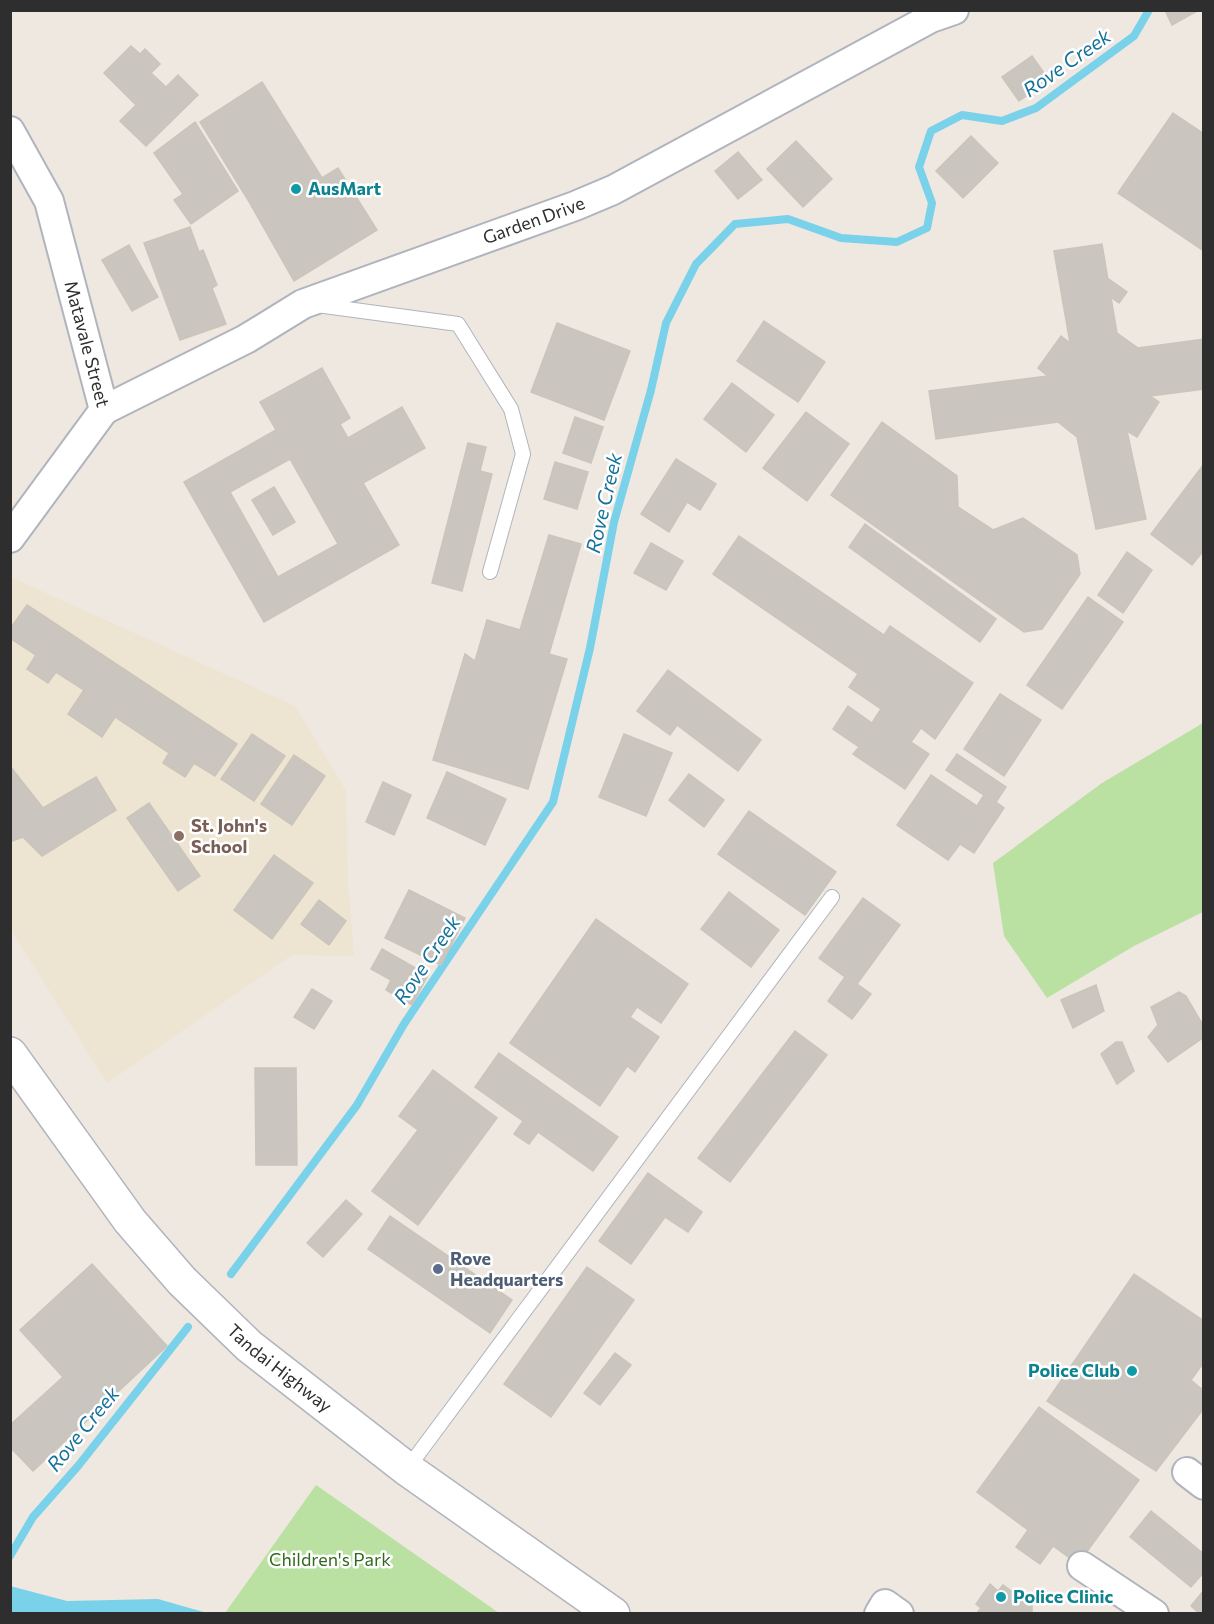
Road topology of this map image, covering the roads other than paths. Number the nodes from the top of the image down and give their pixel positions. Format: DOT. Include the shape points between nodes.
graph roads {
  1 [pos="954,10"];
  2 [pos="10,131"];
  3 [pos="303,304"];
  4 [pos="104,410"];
  5 [pos="10,538"];
  6 [pos="490,572"];
  7 [pos="832,897"];
  8 [pos="10,1054"];
  9 [pos="407,1469"];
  10 [pos="1082,1566"];
  11 [pos="614,1614"];
  12 [pos="879,1614"];
  13 [pos="898,1614"];
  14 [pos="1154,1614"];
  1 -- 3 [label="street, Garden Drive" via="931,18 613,190"];
  2 -- 4 [label="street, Matavale Street" via="49,201"];
  3 -- 4 [label="street, Garden Drive" via="246,339"];
  3 -- 6 [label="lane" via="458,324 511,409 523,454"];
  4 -- 5 [label="street, Matavale Street"];
  7 -- 9 [label="lane"];
  8 -- 9 [label="main road, Tandai Highway" via="130,1221 182,1281 249,1346"];
  9 -- 11 [label="main road, Tandai Highway"];
  10 -- 14 [label="street"];
  12 -- 13 [label="street" via="885,1604"];
}
